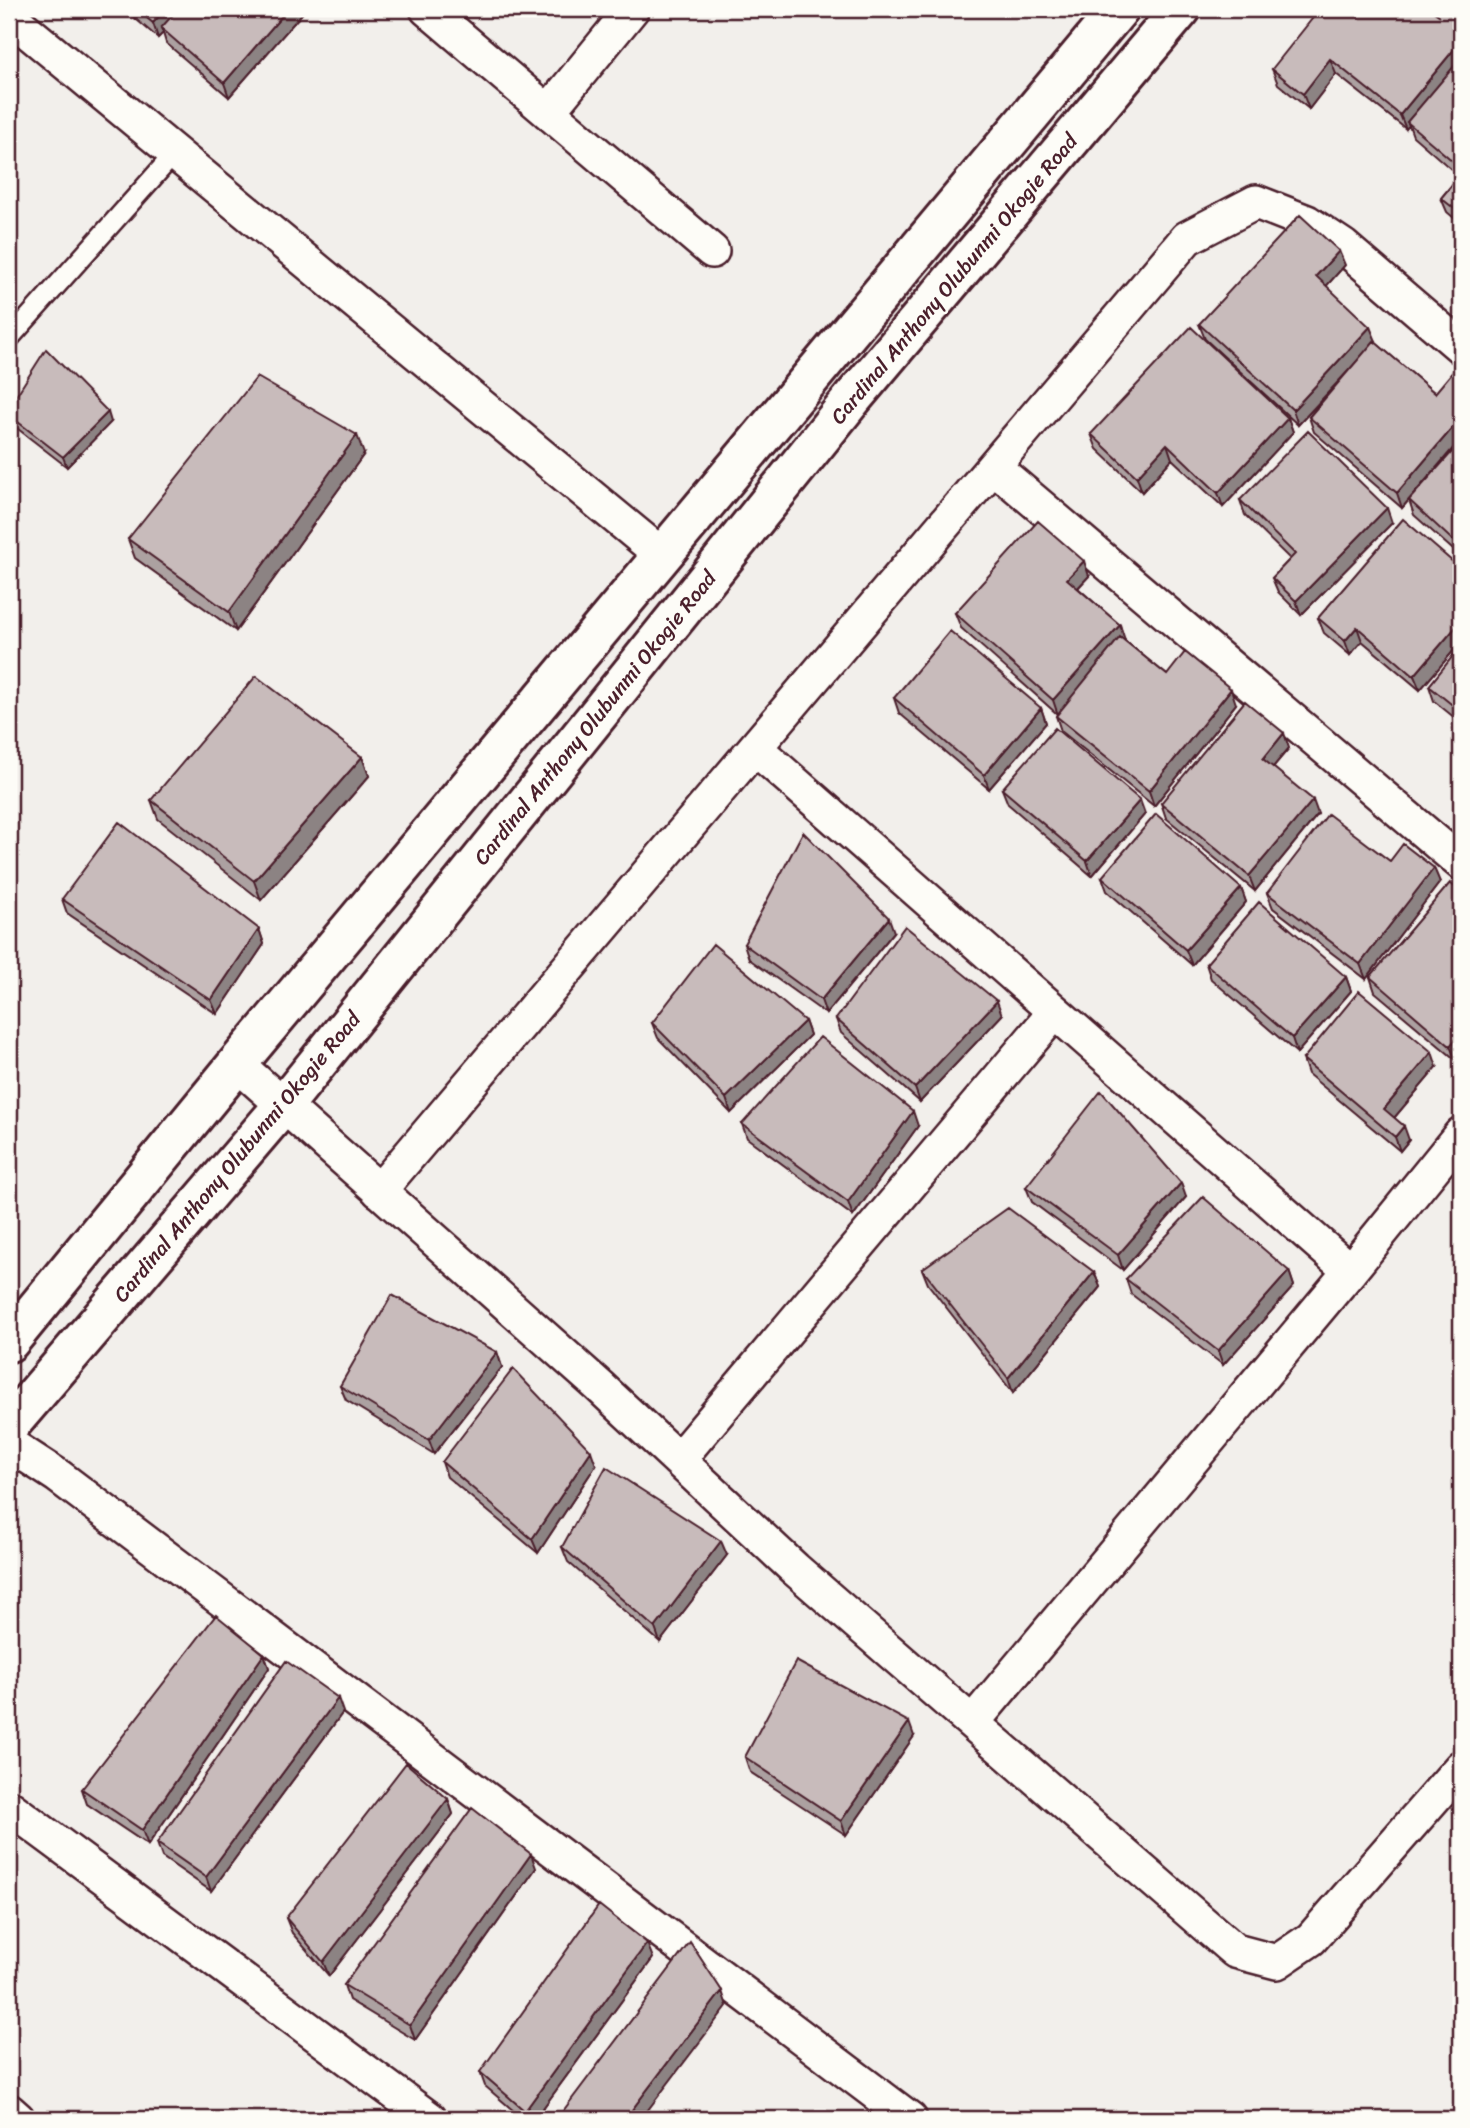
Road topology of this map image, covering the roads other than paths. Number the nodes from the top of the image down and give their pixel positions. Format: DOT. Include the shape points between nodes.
graph roads {
  1 [pos="427,9"];
  2 [pos="632,9"];
  3 [pos="1119,9"];
  4 [pos="1181,9"];
  5 [pos="9,16"];
  6 [pos="548,111"];
  7 [pos="175,153"];
  8 [pos="712,251"];
  9 [pos="9,339"];
  10 [pos="1461,347"];
  11 [pos="994,467"];
  12 [pos="663,556"];
  13 [pos="755,748"];
  14 [pos="1461,863"];
  15 [pos="1055,1012"];
  16 [pos="237,1065"];
  17 [pos="282,1107"];
  18 [pos="1461,1134"];
  19 [pos="379,1191"];
  20 [pos="1350,1271"];
  21 [pos="9,1342"];
  22 [pos="9,1426"];
  23 [pos="9,1444"];
  24 [pos="678,1460"];
  25 [pos="973,1722"];
  26 [pos="1461,1766"];
  27 [pos="9,1807"];
  28 [pos="9,2111"];
  29 [pos="18,2119"];
  30 [pos="430,2119"];
  31 [pos="910,2119"];
  1 -- 6 [label="street"];
  2 -- 6 [label="street"];
  3 -- 12 [label="street"];
  4 -- 17 [label="street, Cardinal Anthony Olubunmi Okogie Road" via="852,399"];
  5 -- 7 [label="street"];
  6 -- 8 [label="street"];
  7 -- 9 [label="lane"];
  7 -- 12 [label="street"];
  10 -- 11 [label="street" via="1343,246 1307,222 1256,202 1187,238"];
  11 -- 13 [label="street"];
  11 -- 14 [label="street"];
  12 -- 16 [label="street"];
  13 -- 15 [label="street"];
  13 -- 19 [label="street"];
  15 -- 20 [label="street"];
  15 -- 24 [label="street"];
  16 -- 17 [label="street"];
  16 -- 21 [label="street"];
  17 -- 19 [label="street"];
  17 -- 22 [label="street, Cardinal Anthony Olubunmi Okogie Road"];
  18 -- 20 [label="street"];
  19 -- 24 [label="street"];
  20 -- 25 [label="street"];
  23 -- 31 [label="street" via="58,1476"];
  24 -- 25 [label="street" via="795,1569"];
  25 -- 26 [label="street" via="1235,1951 1277,1962 1311,1939"];
  27 -- 30 [label="street"];
  28 -- 29 [label="street"];
}
